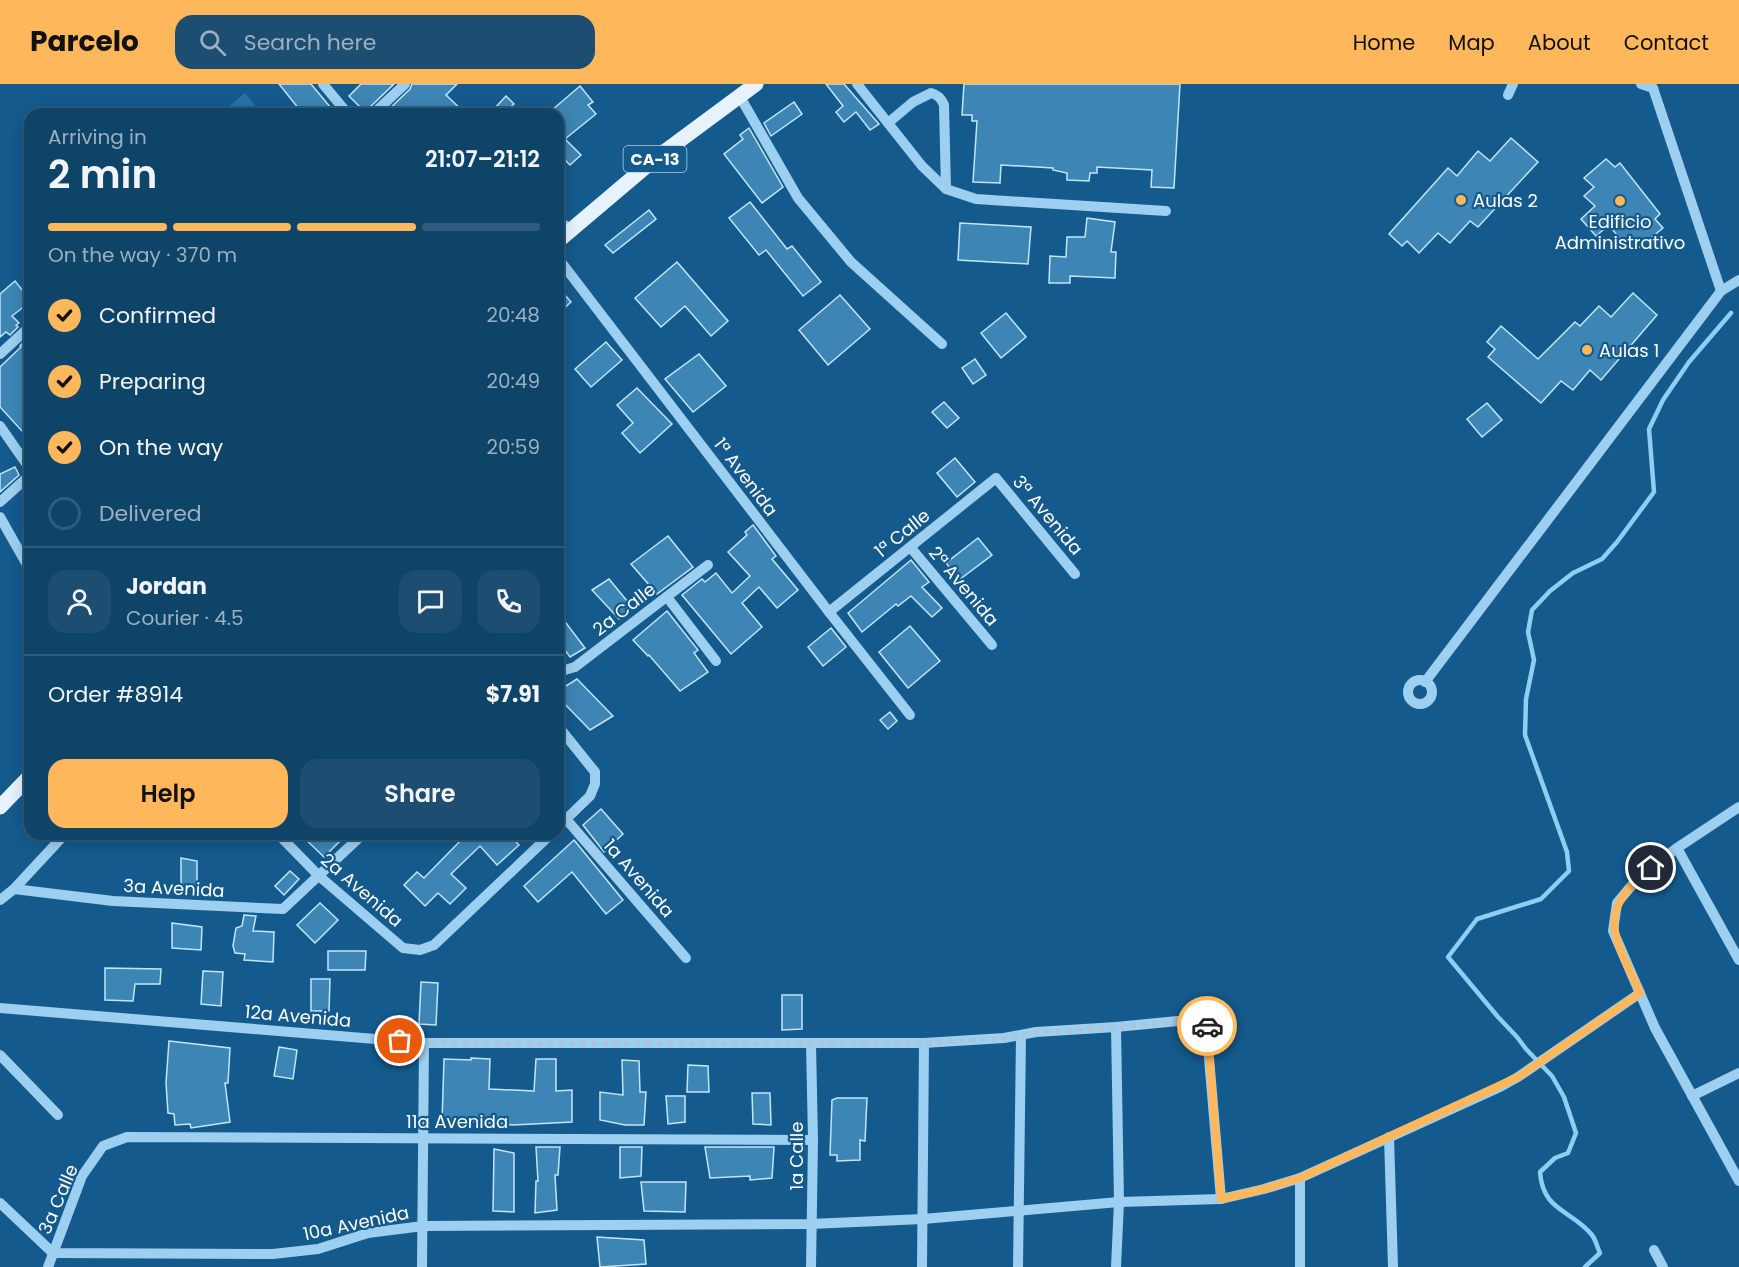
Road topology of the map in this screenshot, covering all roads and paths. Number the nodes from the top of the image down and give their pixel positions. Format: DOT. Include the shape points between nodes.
graph roads {
  1 [pos="323,84"];
  2 [pos="405,84"];
  3 [pos="756,84"];
  4 [pos="857,84"];
  5 [pos="1513,84"];
  6 [pos="1641,84"];
  7 [pos="739,95"];
  8 [pos="1508,95"];
  9 [pos="343,108"];
  10 [pos="379,108"];
  11 [pos="888,123"];
  12 [pos="946,189"];
  13 [pos="1166,211"];
  14 [pos="565,225"];
  15 [pos="564,266"];
  16 [pos="1739,280"];
  17 [pos="1721,291"];
  18 [pos="24,333"];
  19 [pos="942,344"];
  20 [pos="0,354"];
  21 [pos="0,426"];
  22 [pos="24,460"];
  23 [pos="996,478"];
  24 [pos="24,480"];
  25 [pos="0,502"];
  26 [pos="0,517"];
  27 [pos="911,548"];
  28 [pos="24,559"];
  29 [pos="708,565"];
  30 [pos="1075,573"];
  31 [pos="667,597"];
  32 [pos="829,612"];
  33 [pos="992,645"];
  34 [pos="716,661"];
  35 [pos="564,670"];
  36 [pos="1425,682"];
  37 [pos="910,715"];
  38 [pos="564,733"];
  39 [pos="24,782"];
  40 [pos="0,807"];
  41 [pos="1739,807"];
  42 [pos="564,821"];
  43 [pos="564,825"];
  44 [pos="59,840"];
  45 [pos="284,840"];
  46 [pos="357,840"];
  47 [pos="544,840"];
  48 [pos="1677,848"];
  49 [pos="319,876"];
  50 [pos="14,889"];
  51 [pos="0,900"];
  52 [pos="686,958"];
  53 [pos="1739,960"];
  54 [pos="1640,993"];
  55 [pos="0,1008"];
  56 [pos="1116,1028"];
  57 [pos="1021,1035"];
  58 [pos="424,1043"];
  59 [pos="924,1043"];
  60 [pos="811,1044"];
  61 [pos="0,1055"];
  62 [pos="1739,1073"];
  63 [pos="1692,1096"];
  64 [pos="58,1116"];
  65 [pos="423,1137"];
  66 [pos="1389,1137"];
  67 [pos="813,1140"];
  68 [pos="103,1146"];
  69 [pos="1300,1178"];
  70 [pos="1739,1181"];
  71 [pos="1221,1199"];
  72 [pos="1119,1202"];
  73 [pos="0,1203"];
  74 [pos="1020,1211"];
  75 [pos="923,1219"];
  76 [pos="811,1224"];
  77 [pos="423,1226"];
  78 [pos="1654,1250"];
  79 [pos="53,1253"];
  80 [pos="48,1267"];
  81 [pos="423,1267"];
  82 [pos="811,1267"];
  83 [pos="922,1267"];
  84 [pos="1018,1267"];
  85 [pos="1116,1267"];
  86 [pos="1300,1267"];
  87 [pos="1393,1267"];
  88 [pos="1663,1267"];
  1 -- 9 [label="street"];
  2 -- 10 [label="street"];
  3 -- 7 [label="main road, CA-13"];
  4 -- 11 [label="street"];
  5 -- 8 [label="street"];
  6 -- 17 [label="street" via="1653,88"];
  7 -- 14 [label="main road, CA-13"];
  7 -- 19 [label="street" via="798,198 851,262"];
  11 -- 12 [label="street"];
  11 -- 12 [label="street" via="931,93 942,100"];
  12 -- 13 [label="street" via="976,199"];
  15 -- 32 [label="street, 1ª Avenida"];
  16 -- 17 [label="street"];
  17 -- 36 [label="street"];
  18 -- 20 [label="street"];
  21 -- 22 [label="street"];
  23 -- 27 [label="street, 1ª Calle"];
  23 -- 30 [label="street, 3ª Avenida"];
  24 -- 25 [label="street"];
  26 -- 28 [label="street"];
  27 -- 32 [label="street, 1ª Calle"];
  27 -- 33 [label="street, 2ª Avenida"];
  29 -- 31 [label="street, 2a Calle"];
  31 -- 34 [label="street"];
  31 -- 35 [label="street, 2a Calle" via="575,667"];
  32 -- 37 [label="street, 1ª Avenida"];
  38 -- 42 [label="street" via="595,772 590,796"];
  39 -- 40 [label="main road"];
  41 -- 48 [label="street"];
  43 -- 52 [label="street, 1a Avenida"];
  44 -- 50 [label="street"];
  45 -- 49 [label="street, 2a Avenida"];
  46 -- 49 [label="street"];
  47 -- 49 [label="street, 2a Avenida" via="434,945 420,950 403,948"];
  48 -- 53 [label="street"];
  48 -- 54 [label="street" via="1638,878 1617,903 1613,931"];
  49 -- 50 [label="street, 3a Avenida" via="284,909 113,902"];
  50 -- 51 [label="street"];
  54 -- 63 [label="street"];
  54 -- 66 [label="street, 10a Avenida" via="1518,1077"];
  55 -- 58 [label="street, 12a Avenida"];
  56 -- 57 [label="street, 12a Avenida"];
  56 -- 71 [label="street, 12a Avenida" via="1178,1021 1206,1023"];
  56 -- 72 [label="street"];
  57 -- 59 [label="street, 12a Avenida"];
  57 -- 74 [label="street"];
  58 -- 60 [label="street, 12a Avenida"];
  58 -- 65 [label="street"];
  59 -- 60 [label="street, 12a Avenida"];
  59 -- 75 [label="street"];
  60 -- 67 [label="street, 1a Calle"];
  61 -- 64 [label="street"];
  62 -- 63 [label="street"];
  63 -- 70 [label="street"];
  65 -- 67 [label="street, 11a Avenida"];
  65 -- 68 [label="street, 11a Avenida" via="127,1137"];
  65 -- 77 [label="street"];
  66 -- 69 [label="street, 10a Avenida"];
  66 -- 87 [label="street"];
  67 -- 76 [label="street, 1a Calle"];
  68 -- 79 [label="street, 3a Calle" via="82,1176"];
  69 -- 71 [label="street, 10a Avenida"];
  69 -- 86 [label="street"];
  71 -- 72 [label="street, 10a Avenida"];
  72 -- 74 [label="street, 10a Avenida"];
  72 -- 85 [label="street"];
  73 -- 79 [label="street"];
  74 -- 75 [label="street, 10a Avenida"];
  74 -- 84 [label="street"];
  75 -- 76 [label="street, 10a Avenida"];
  75 -- 83 [label="street"];
  76 -- 77 [label="street, 10a Avenida"];
  76 -- 82 [label="street, 1a Calle"];
  77 -- 79 [label="street, 10a Avenida" via="368,1233 318,1249 273,1254"];
  77 -- 81 [label="street"];
  78 -- 88 [label="street"];
  79 -- 80 [label="street, 3a Calle"];
}
